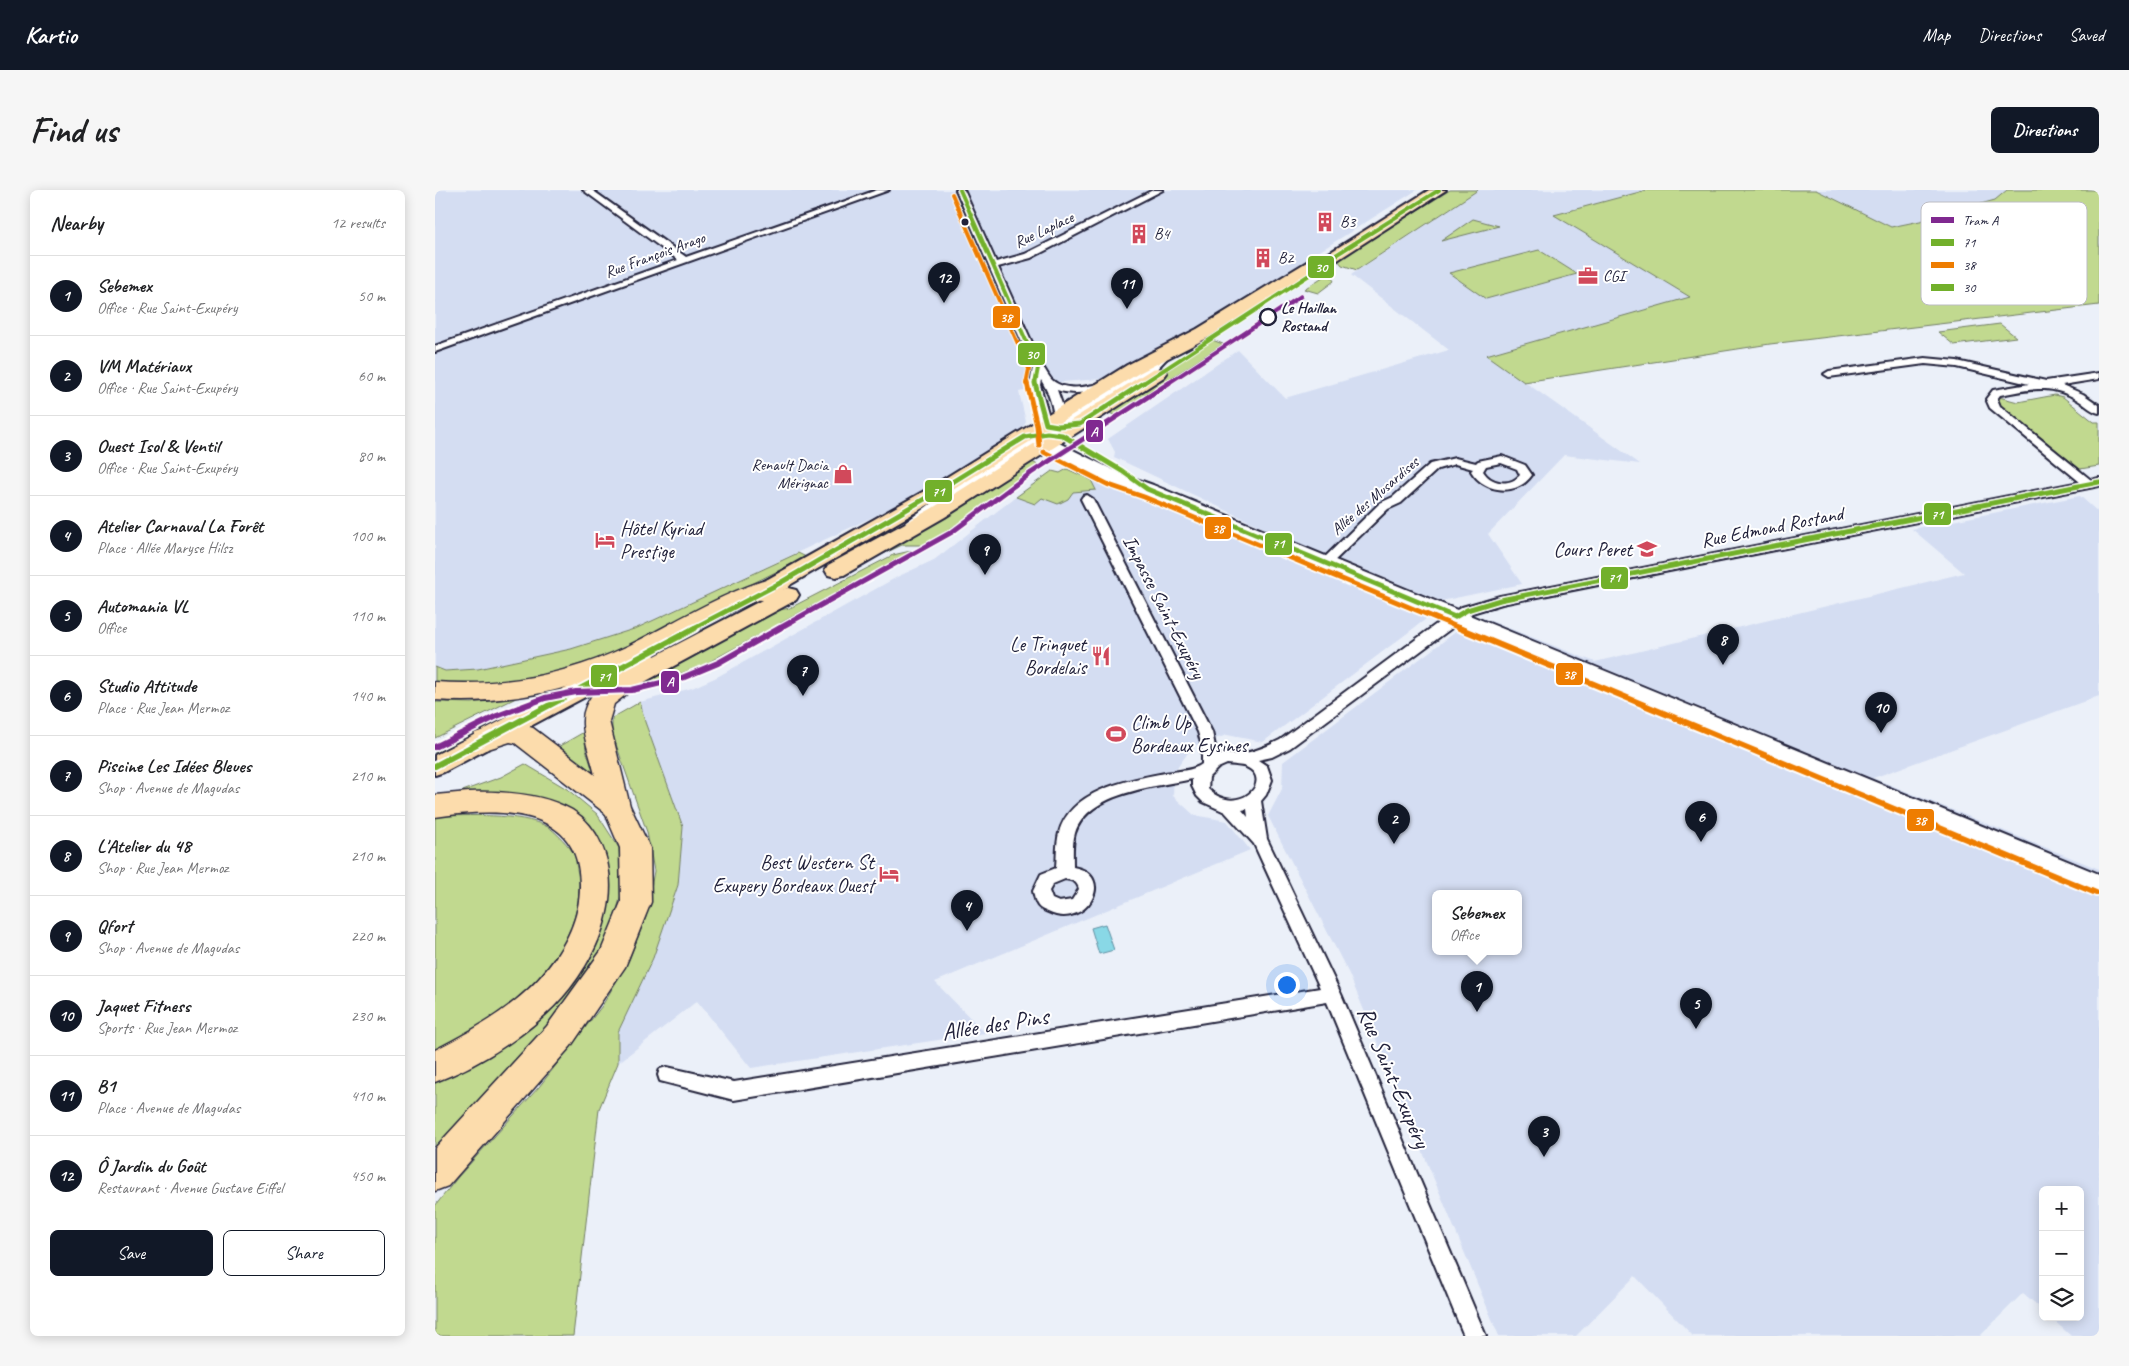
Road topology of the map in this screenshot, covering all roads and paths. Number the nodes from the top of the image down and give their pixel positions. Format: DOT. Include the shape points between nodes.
graph roads {
  1 [pos="587,190"];
  2 [pos="885,190"];
  3 [pos="960,190"];
  4 [pos="1159,190"];
  5 [pos="1439,190"];
  6 [pos="1331,258"];
  7 [pos="684,260"];
  8 [pos="993,265"];
  9 [pos="435,349"];
  10 [pos="1163,354"];
  11 [pos="1038,368"];
  12 [pos="1829,374"];
  13 [pos="2099,376"];
  14 [pos="1050,383"];
  15 [pos="2043,384"];
  16 [pos="1107,385"];
  17 [pos="2099,410"];
  18 [pos="1053,430"];
  19 [pos="1479,467"];
  20 [pos="2094,483"];
  21 [pos="1087,499"];
  22 [pos="1325,563"];
  23 [pos="780,583"];
  24 [pos="1455,617"];
  25 [pos="624,683"];
  26 [pos="435,692"];
  27 [pos="1205,732"];
  28 [pos="523,735"];
  29 [pos="485,740"];
  30 [pos="1285,744"];
  31 [pos="1226,758"];
  32 [pos="1242,758"];
  33 [pos="435,766"];
  34 [pos="1207,767"];
  35 [pos="1263,771"];
  36 [pos="435,780"];
  37 [pos="1163,781"];
  38 [pos="1201,791"];
  39 [pos="1253,800"];
  40 [pos="435,806"];
  41 [pos="616,806"];
  42 [pos="1229,806"];
  43 [pos="1260,840"];
  44 [pos="1064,872"];
  45 [pos="2099,886"];
  46 [pos="1332,994"];
  47 [pos="435,1067"];
  48 [pos="667,1076"];
  49 [pos="435,1174"];
  50 [pos="1475,1336"];
  1 -- 7 [label="street"];
  2 -- 7 [label="street, Rue François Arago"];
  3 -- 8 [label="street"];
  4 -- 8 [label="street, Rue Laplace" via="1028,256"];
  5 -- 6 [label="main road"];
  6 -- 10 [label="main road" via="1315,263 1203,333"];
  6 -- 18 [label="main road" via="1080,424"];
  7 -- 9 [label="street, Rue François Arago"];
  8 -- 11 [label="street"];
  10 -- 16 [label="main road"];
  10 -- 18 [label="main road" via="1145,372"];
  11 -- 14 [label="street"];
  11 -- 18 [label="street" via="1035,384"];
  12 -- 15 [label="street" via="1925,361 1957,364"];
  13 -- 15 [label="street"];
  14 -- 16 [label="street" via="1072,390"];
  14 -- 18 [label="street"];
  15 -- 17 [label="street" via="2062,388"];
  15 -- 20 [label="street" via="1997,392 1991,399 1995,408"];
  16 -- 18 [label="main road"];
  18 -- 22 [label="main road" via="1113,477"];
  18 -- 23 [label="main road" via="1025,437"];
  18 -- 25 [label="main road" via="945,509"];
  19 -- 22 [label="street, Allée des Musardises" via="1455,461 1434,466 1397,500 1384,506"];
  20 -- 24 [label="street, Rue Edmond Rostand" via="1500,600"];
  21 -- 27 [label="street, Impasse Saint-Exupéry"];
  22 -- 24 [label="main road"];
  23 -- 26 [label="highway" via="717,608 625,656 565,678 481,693"];
  23 -- 29 [label="main road"];
  24 -- 30 [label="street"];
  24 -- 45 [label="main road"];
  25 -- 28 [label="main road"];
  25 -- 41 [label="highway" via="601,702 596,721"];
  27 -- 31 [label="street, Impasse Saint-Exupéry"];
  27 -- 34 [label="street, Impasse Saint-Exupéry" via="1209,746"];
  28 -- 29 [label="highway" via="510,732"];
  28 -- 36 [label="main road"];
  28 -- 41 [label="highway"];
  29 -- 33 [label="main road"];
  30 -- 32 [label="street" via="1267,753"];
  30 -- 35 [label="street"];
  31 -- 32 [label="street"];
  31 -- 34 [label="street"];
  32 -- 35 [label="street"];
  34 -- 37 [label="street"];
  34 -- 38 [label="street" via="1199,784"];
  35 -- 39 [label="street" via="1265,782 1262,792"];
  37 -- 38 [label="street"];
  37 -- 44 [label="street" via="1129,787 1085,806 1074,817 1067,832"];
  38 -- 42 [label="street" via="1213,801"];
  39 -- 42 [label="street"];
  39 -- 43 [label="street, Rue Saint-Exupéry"];
  40 -- 47 [label="highway" via="502,803 532,806 552,814 574,826 589,848 596,875 595,902 584,936 570,962 547,991 514,1020 474,1048"];
  41 -- 49 [label="highway" via="635,848 637,902 614,958 559,1036"];
  42 -- 43 [label="street, Rue Saint-Exupéry"];
  43 -- 46 [label="street, Rue Saint-Exupéry"];
  46 -- 48 [label="street, Allée des Pins" via="734,1091"];
  46 -- 50 [label="street, Rue Saint-Exupéry"];
}
